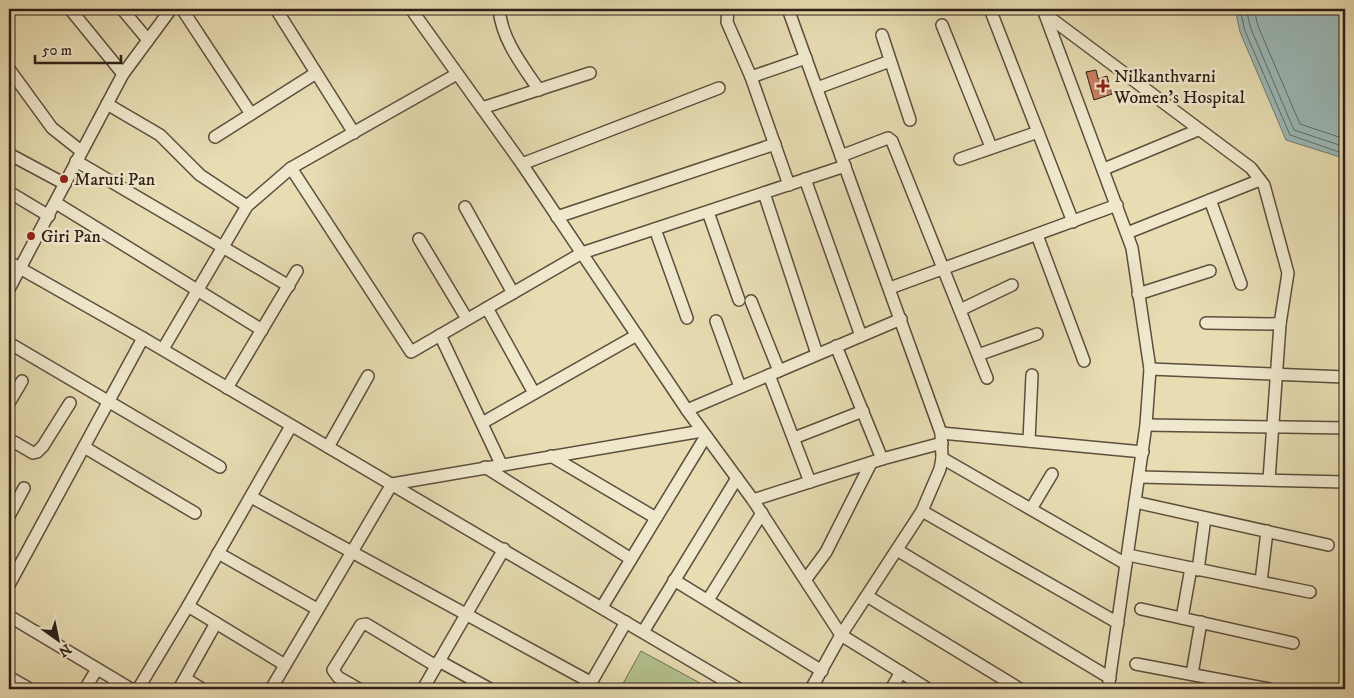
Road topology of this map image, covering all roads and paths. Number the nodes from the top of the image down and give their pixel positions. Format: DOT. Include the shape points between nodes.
graph roads {
  1 [pos="70,9"];
  2 [pos="122,9"];
  3 [pos="170,9"];
  4 [pos="182,9"];
  5 [pos="276,9"];
  6 [pos="499,9"];
  7 [pos="728,9"];
  8 [pos="788,9"];
  9 [pos="990,9"];
  10 [pos="415,11"];
  11 [pos="1044,11"];
  12 [pos="942,25"];
  13 [pos="882,35"];
  14 [pos="148,40"];
  15 [pos="806,58"];
  16 [pos="890,61"];
  17 [pos="9,69"];
  18 [pos="590,72"];
  19 [pos="316,73"];
  20 [pos="123,74"];
  21 [pos="457,74"];
  22 [pos="750,77"];
  23 [pos="719,88"];
  24 [pos="817,88"];
  25 [pos="539,90"];
  26 [pos="106,104"];
  27 [pos="482,108"];
  28 [pos="251,114"];
  29 [pos="910,120"];
  30 [pos="1198,130"];
  31 [pos="1038,132"];
  32 [pos="354,133"];
  33 [pos="215,137"];
  34 [pos="775,144"];
  35 [pos="990,147"];
  36 [pos="9,154"];
  37 [pos="79,156"];
  38 [pos="960,159"];
  39 [pos="843,161"];
  40 [pos="522,164"];
  41 [pos="291,168"];
  42 [pos="1104,169"];
  43 [pos="805,179"];
  44 [pos="1260,180"];
  45 [pos="65,184"];
  46 [pos="789,185"];
  47 [pos="9,192"];
  48 [pos="764,193"];
  49 [pos="1210,200"];
  50 [pos="56,203"];
  51 [pos="1117,205"];
  52 [pos="247,206"];
  53 [pos="465,207"];
  54 [pos="708,212"];
  55 [pos="49,216"];
  56 [pos="557,217"];
  57 [pos="1073,222"];
  58 [pos="655,229"];
  59 [pos="1126,233"];
  60 [pos="1037,235"];
  61 [pos="418,239"];
  62 [pos="224,247"];
  63 [pos="582,253"];
  64 [pos="9,262"];
  65 [pos="20,269"];
  66 [pos="944,269"];
  67 [pos="297,271"];
  68 [pos="1210,271"];
  69 [pos="1241,284"];
  70 [pos="1012,285"];
  71 [pos="288,286"];
  72 [pos="890,288"];
  73 [pos="9,289"];
  74 [pos="197,290"];
  75 [pos="513,293"];
  76 [pos="1138,294"];
  77 [pos="487,308"];
  78 [pos="960,310"];
  79 [pos="686,318"];
  80 [pos="467,319"];
  81 [pos="902,319"];
  82 [pos="716,321"];
  83 [pos="1206,323"];
  84 [pos="1280,324"];
  85 [pos="262,330"];
  86 [pos="1037,334"];
  87 [pos="440,335"];
  88 [pos="638,335"];
  89 [pos="861,336"];
  90 [pos="143,338"];
  91 [pos="9,343"];
  92 [pos="836,346"];
  93 [pos="163,349"];
  94 [pos="818,354"];
  95 [pos="978,355"];
  96 [pos="1084,361"];
  97 [pos="1150,369"];
  98 [pos="774,373"];
  99 [pos="1276,374"];
  100 [pos="1032,375"];
  101 [pos="368,376"];
  102 [pos="1345,377"];
  103 [pos="987,378"];
  104 [pos="22,381"];
  105 [pos="740,387"];
  106 [pos="227,388"];
  107 [pos="534,393"];
  108 [pos="108,401"];
  109 [pos="9,403"];
  110 [pos="70,403"];
  111 [pos="687,410"];
  112 [pos="863,411"];
  113 [pos="482,423"];
  114 [pos="291,426"];
  115 [pos="1146,426"];
  116 [pos="1273,427"];
  117 [pos="1345,428"];
  118 [pos="704,434"];
  119 [pos="794,438"];
  120 [pos="942,438"];
  121 [pos="9,439"];
  122 [pos="1029,441"];
  123 [pos="84,447"];
  124 [pos="328,447"];
  125 [pos="1143,452"];
  126 [pos="551,456"];
  127 [pos="942,458"];
  128 [pos="882,459"];
  129 [pos="871,463"];
  130 [pos="501,464"];
  131 [pos="220,467"];
  132 [pos="485,467"];
  133 [pos="1052,474"];
  134 [pos="1139,477"];
  135 [pos="737,478"];
  136 [pos="1269,480"];
  137 [pos="810,482"];
  138 [pos="1345,482"];
  139 [pos="392,484"];
  140 [pos="24,488"];
  141 [pos="251,497"];
  142 [pos="753,500"];
  143 [pos="1135,502"];
  144 [pos="1031,509"];
  145 [pos="922,511"];
  146 [pos="195,513"];
  147 [pos="762,513"];
  148 [pos="9,516"];
  149 [pos="656,518"];
  150 [pos="1205,518"];
  151 [pos="1266,531"];
  152 [pos="1328,545"];
  153 [pos="504,549"];
  154 [pos="897,550"];
  155 [pos="351,552"];
  156 [pos="218,553"];
  157 [pos="631,559"];
  158 [pos="1127,560"];
  159 [pos="1195,569"];
  160 [pos="806,579"];
  161 [pos="674,580"];
  162 [pos="1261,582"];
  163 [pos="9,585"];
  164 [pos="1310,592"];
  165 [pos="867,596"];
  166 [pos="708,600"];
  167 [pos="188,606"];
  168 [pos="602,607"];
  169 [pos="317,609"];
  170 [pos="1141,609"];
  171 [pos="466,614"];
  172 [pos="9,616"];
  173 [pos="1182,618"];
  174 [pos="626,622"];
  175 [pos="1201,622"];
  176 [pos="216,623"];
  177 [pos="1118,623"];
  178 [pos="643,632"];
  179 [pos="841,635"];
  180 [pos="1293,643"];
  181 [pos="438,664"];
  182 [pos="1136,664"];
  183 [pos="285,665"];
  184 [pos="97,669"];
  185 [pos="822,670"];
  186 [pos="901,672"];
  187 [pos="1192,674"];
  188 [pos="9,677"];
  189 [pos="186,679"];
  190 [pos="1109,684"];
  191 [pos="590,686"];
  192 [pos="30,689"];
  193 [pos="85,689"];
  194 [pos="131,689"];
  195 [pos="138,689"];
  196 [pos="179,689"];
  197 [pos="202,689"];
  198 [pos="271,689"];
  199 [pos="359,689"];
  200 [pos="423,689"];
  201 [pos="490,689"];
  202 [pos="739,689"];
  203 [pos="811,689"];
  204 [pos="890,689"];
  205 [pos="928,689"];
  206 [pos="1020,689"];
  207 [pos="1269,689"];
  1 -- 20 [label="street"];
  2 -- 14 [label="street"];
  3 -- 14 [label="street"];
  4 -- 28 [label="street"];
  5 -- 19 [label="street"];
  6 -- 25 [label="street" via="508,42"];
  7 -- 22 [label="street" via="727,22"];
  8 -- 15 [label="street"];
  9 -- 31 [label="street"];
  10 -- 21 [label="street"];
  11 -- 30 [label="street"];
  11 -- 42 [label="street"];
  12 -- 35 [label="street"];
  13 -- 16 [label="street"];
  14 -- 20 [label="street"];
  15 -- 22 [label="street"];
  15 -- 24 [label="street"];
  16 -- 24 [label="street"];
  16 -- 29 [label="street"];
  17 -- 37 [label="street" via="52,128"];
  18 -- 25 [label="street"];
  19 -- 28 [label="street"];
  19 -- 32 [label="street"];
  20 -- 26 [label="street"];
  21 -- 27 [label="street"];
  21 -- 32 [label="street"];
  22 -- 34 [label="street"];
  23 -- 40 [label="street"];
  24 -- 39 [label="street"];
  25 -- 27 [label="street"];
  26 -- 37 [label="street"];
  26 -- 52 [label="street" via="160,135 200,175"];
  27 -- 40 [label="street"];
  28 -- 33 [label="street"];
  30 -- 42 [label="street"];
  30 -- 44 [label="street" via="1251,168"];
  31 -- 35 [label="street"];
  31 -- 57 [label="street"];
  32 -- 41 [label="street"];
  34 -- 46 [label="street"];
  34 -- 56 [label="street"];
  35 -- 38 [label="street"];
  36 -- 45 [label="street"];
  37 -- 45 [label="street"];
  37 -- 62 [label="street"];
  39 -- 43 [label="street"];
  39 -- 66 [label="street" via="880,140 888,138 892,141"];
  39 -- 72 [label="street"];
  40 -- 56 [label="street"];
  41 -- 52 [label="street"];
  41 -- 87 [label="street" via="411,352"];
  42 -- 51 [label="street"];
  43 -- 46 [label="street"];
  43 -- 89 [label="street"];
  44 -- 49 [label="street"];
  44 -- 84 [label="street" via="1287,264"];
  45 -- 50 [label="street"];
  46 -- 48 [label="street"];
  47 -- 55 [label="street"];
  48 -- 54 [label="street"];
  48 -- 94 [label="street"];
  49 -- 59 [label="street"];
  49 -- 69 [label="street"];
  50 -- 55 [label="street"];
  50 -- 74 [label="street"];
  51 -- 57 [label="street"];
  51 -- 59 [label="street"];
  52 -- 62 [label="street"];
  53 -- 75 [label="street"];
  54 -- 58 [label="street"];
  54 -- 98 [label="street"];
  55 -- 65 [label="street"];
  56 -- 63 [label="street"];
  57 -- 60 [label="street"];
  58 -- 63 [label="street"];
  58 -- 79 [label="street"];
  59 -- 76 [label="street" via="1132,248"];
  60 -- 66 [label="street"];
  60 -- 96 [label="street"];
  61 -- 80 [label="street"];
  62 -- 71 [label="street"];
  62 -- 74 [label="street"];
  63 -- 75 [label="street"];
  63 -- 88 [label="street"];
  64 -- 65 [label="street"];
  65 -- 73 [label="street"];
  65 -- 90 [label="street"];
  66 -- 72 [label="street"];
  66 -- 78 [label="street"];
  67 -- 71 [label="street"];
  68 -- 76 [label="street"];
  70 -- 78 [label="street"];
  71 -- 85 [label="street"];
  72 -- 81 [label="street"];
  74 -- 85 [label="street"];
  74 -- 93 [label="street"];
  75 -- 77 [label="street"];
  76 -- 97 [label="street"];
  77 -- 80 [label="street"];
  77 -- 107 [label="street"];
  78 -- 95 [label="street"];
  80 -- 87 [label="street"];
  81 -- 89 [label="street"];
  81 -- 120 [label="street"];
  82 -- 105 [label="street"];
  83 -- 84 [label="street"];
  84 -- 99 [label="street"];
  85 -- 106 [label="street"];
  86 -- 95 [label="street"];
  87 -- 113 [label="street"];
  88 -- 107 [label="street"];
  88 -- 111 [label="street"];
  89 -- 92 [label="street"];
  90 -- 93 [label="street"];
  90 -- 108 [label="street"];
  91 -- 108 [label="street"];
  92 -- 94 [label="street"];
  92 -- 112 [label="street"];
  93 -- 106 [label="street"];
  94 -- 98 [label="street"];
  95 -- 103 [label="street"];
  97 -- 99 [label="street"];
  97 -- 115 [label="street"];
  98 -- 105 [label="street"];
  98 -- 119 [label="street"];
  99 -- 102 [label="street"];
  99 -- 116 [label="street"];
  100 -- 122 [label="street"];
  101 -- 124 [label="street"];
  104 -- 109 [label="street"];
  105 -- 111 [label="street"];
  106 -- 114 [label="street"];
  107 -- 113 [label="street"];
  108 -- 123 [label="street"];
  108 -- 131 [label="street"];
  110 -- 121 [label="street" via="37,452 33,453"];
  111 -- 118 [label="street"];
  112 -- 119 [label="street"];
  112 -- 128 [label="street"];
  113 -- 130 [label="street"];
  114 -- 124 [label="street"];
  114 -- 141 [label="street"];
  115 -- 116 [label="street"];
  115 -- 125 [label="street"];
  116 -- 117 [label="street"];
  116 -- 136 [label="street"];
  118 -- 126 [label="street"];
  118 -- 135 [label="street"];
  118 -- 149 [label="street"];
  119 -- 137 [label="street"];
  120 -- 122 [label="street"];
  120 -- 127 [label="street"];
  120 -- 128 [label="street"];
  122 -- 125 [label="street"];
  123 -- 146 [label="street"];
  123 -- 163 [label="street"];
  124 -- 139 [label="street"];
  125 -- 134 [label="street"];
  126 -- 130 [label="street"];
  126 -- 149 [label="street"];
  127 -- 144 [label="street"];
  127 -- 145 [label="street"];
  128 -- 129 [label="street"];
  129 -- 137 [label="street"];
  129 -- 160 [label="street" via="826,552"];
  130 -- 132 [label="street"];
  132 -- 139 [label="street"];
  132 -- 157 [label="street"];
  133 -- 144 [label="street"];
  134 -- 136 [label="street"];
  134 -- 143 [label="street"];
  135 -- 142 [label="street"];
  135 -- 161 [label="street"];
  136 -- 138 [label="street"];
  137 -- 142 [label="street"];
  139 -- 153 [label="street"];
  139 -- 155 [label="street"];
  140 -- 148 [label="street"];
  141 -- 155 [label="street"];
  141 -- 156 [label="street"];
  142 -- 147 [label="street"];
  143 -- 150 [label="street"];
  143 -- 158 [label="street"];
  144 -- 158 [label="street"];
  145 -- 154 [label="street"];
  145 -- 177 [label="street"];
  147 -- 160 [label="street"];
  147 -- 166 [label="street"];
  149 -- 157 [label="street"];
  150 -- 151 [label="street"];
  150 -- 159 [label="street"];
  151 -- 152 [label="street"];
  151 -- 162 [label="street"];
  153 -- 168 [label="street"];
  153 -- 171 [label="street"];
  154 -- 165 [label="street"];
  154 -- 190 [label="street"];
  155 -- 169 [label="street"];
  155 -- 171 [label="street"];
  156 -- 167 [label="street"];
  156 -- 169 [label="street"];
  157 -- 168 [label="street"];
  158 -- 159 [label="street"];
  158 -- 177 [label="street"];
  159 -- 162 [label="street"];
  159 -- 173 [label="street"];
  160 -- 179 [label="street"];
  161 -- 166 [label="street"];
  161 -- 178 [label="street"];
  162 -- 164 [label="street"];
  165 -- 179 [label="street"];
  165 -- 206 [label="street"];
  166 -- 185 [label="street"];
  167 -- 176 [label="street"];
  167 -- 195 [label="street"];
  168 -- 174 [label="street"];
  169 -- 183 [label="street"];
  170 -- 173 [label="street"];
  171 -- 181 [label="street"];
  171 -- 191 [label="street"];
  172 -- 184 [label="street"];
  173 -- 175 [label="street"];
  174 -- 178 [label="street"];
  174 -- 191 [label="street"];
  175 -- 180 [label="street"];
  175 -- 187 [label="street"];
  176 -- 183 [label="street"];
  176 -- 189 [label="street"];
  177 -- 190 [label="street"];
  178 -- 202 [label="street"];
  179 -- 185 [label="street"];
  179 -- 186 [label="street"];
  181 -- 199 [label="street" via="366,624 361,625 332,670"];
  181 -- 200 [label="street"];
  181 -- 201 [label="street"];
  182 -- 187 [label="street"];
  183 -- 198 [label="street"];
  184 -- 193 [label="street"];
  184 -- 194 [label="street"];
  185 -- 203 [label="street"];
  186 -- 204 [label="street"];
  186 -- 205 [label="street"];
  187 -- 207 [label="street"];
  188 -- 192 [label="street"];
  189 -- 196 [label="street"];
  189 -- 197 [label="street"];
}
